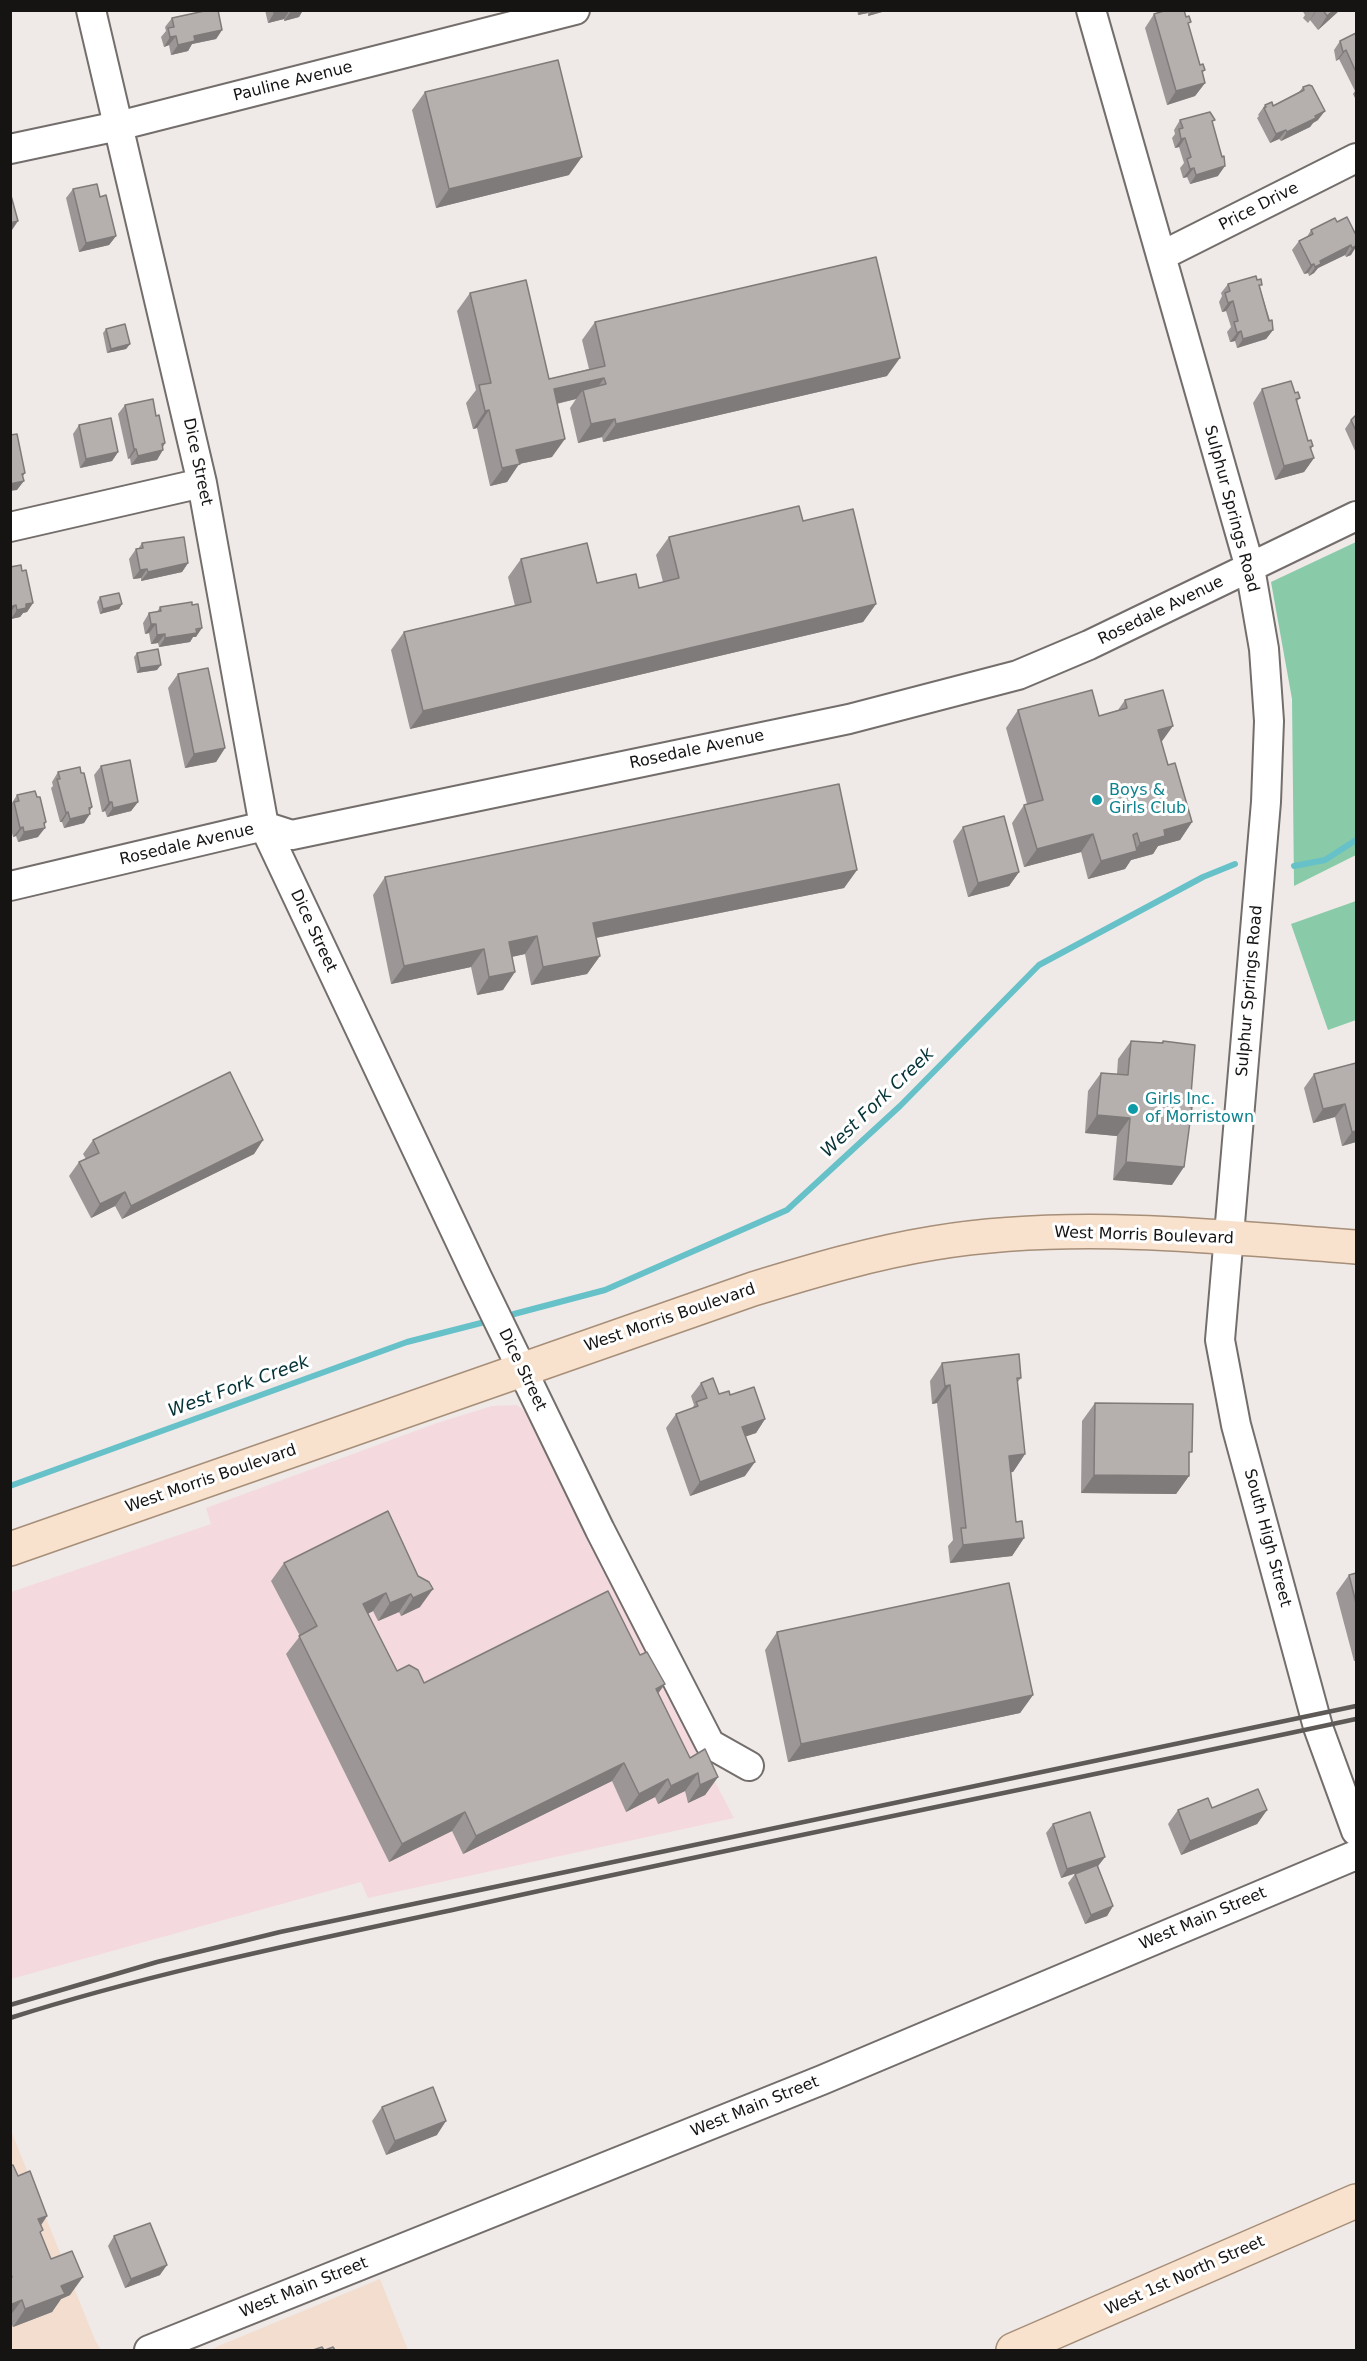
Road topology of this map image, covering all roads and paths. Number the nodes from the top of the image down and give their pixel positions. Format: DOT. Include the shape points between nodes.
graph roads {
  1 [pos="91,10"];
  2 [pos="574,10"];
  3 [pos="1091,10"];
  4 [pos="118,126"];
  5 [pos="10,149"];
  6 [pos="1356,158"];
  7 [pos="1161,256"];
  8 [pos="202,483"];
  9 [pos="1356,516"];
  10 [pos="10,527"];
  11 [pos="1250,568"];
  12 [pos="264,826"];
  13 [pos="10,886"];
  14 [pos="1229,1238"];
  15 [pos="1356,1247"];
  16 [pos="524,1369"];
  17 [pos="10,1549"];
  18 [pos="749,1766"];
  19 [pos="1356,1831"];
  20 [pos="1356,1855"];
  21 [pos="1356,2201"];
  22 [pos="149,2350"];
  23 [pos="1013,2350"];
  1 -- 4 [label="street, Dice Street"];
  2 -- 4 [label="street, Pauline Avenue"];
  3 -- 7 [label="street, Sulphur Springs Road"];
  4 -- 5 [label="street, Pauline Avenue"];
  4 -- 8 [label="street, Dice Street"];
  6 -- 7 [label="street, Price Drive"];
  7 -- 11 [label="street, Sulphur Springs Road"];
  8 -- 10 [label="street"];
  8 -- 12 [label="street, Dice Street"];
  9 -- 11 [label="street, Rosedale Avenue"];
  11 -- 12 [label="street, Rosedale Avenue" via="1018,675 849,719 292,835"];
  11 -- 14 [label="street, Sulphur Springs Road" via="1264,649 1269,721 1266,802"];
  12 -- 13 [label="street, Rosedale Avenue"];
  12 -- 16 [label="street, Dice Street"];
  14 -- 15 [label="main road, West Morris Boulevard"];
  14 -- 16 [label="main road, West Morris Boulevard" via="1023,1234 934,1243 807,1272"];
  14 -- 19 [label="street, South High Street" via="1220,1340 1236,1425 1318,1727"];
  16 -- 17 [label="main road, West Morris Boulevard"];
  16 -- 18 [label="street, Dice Street" via="600,1530 710,1744"];
  20 -- 22 [label="street, West Main Street" via="822,2080"];
  21 -- 23 [label="main road, West 1st North Street"];
}
